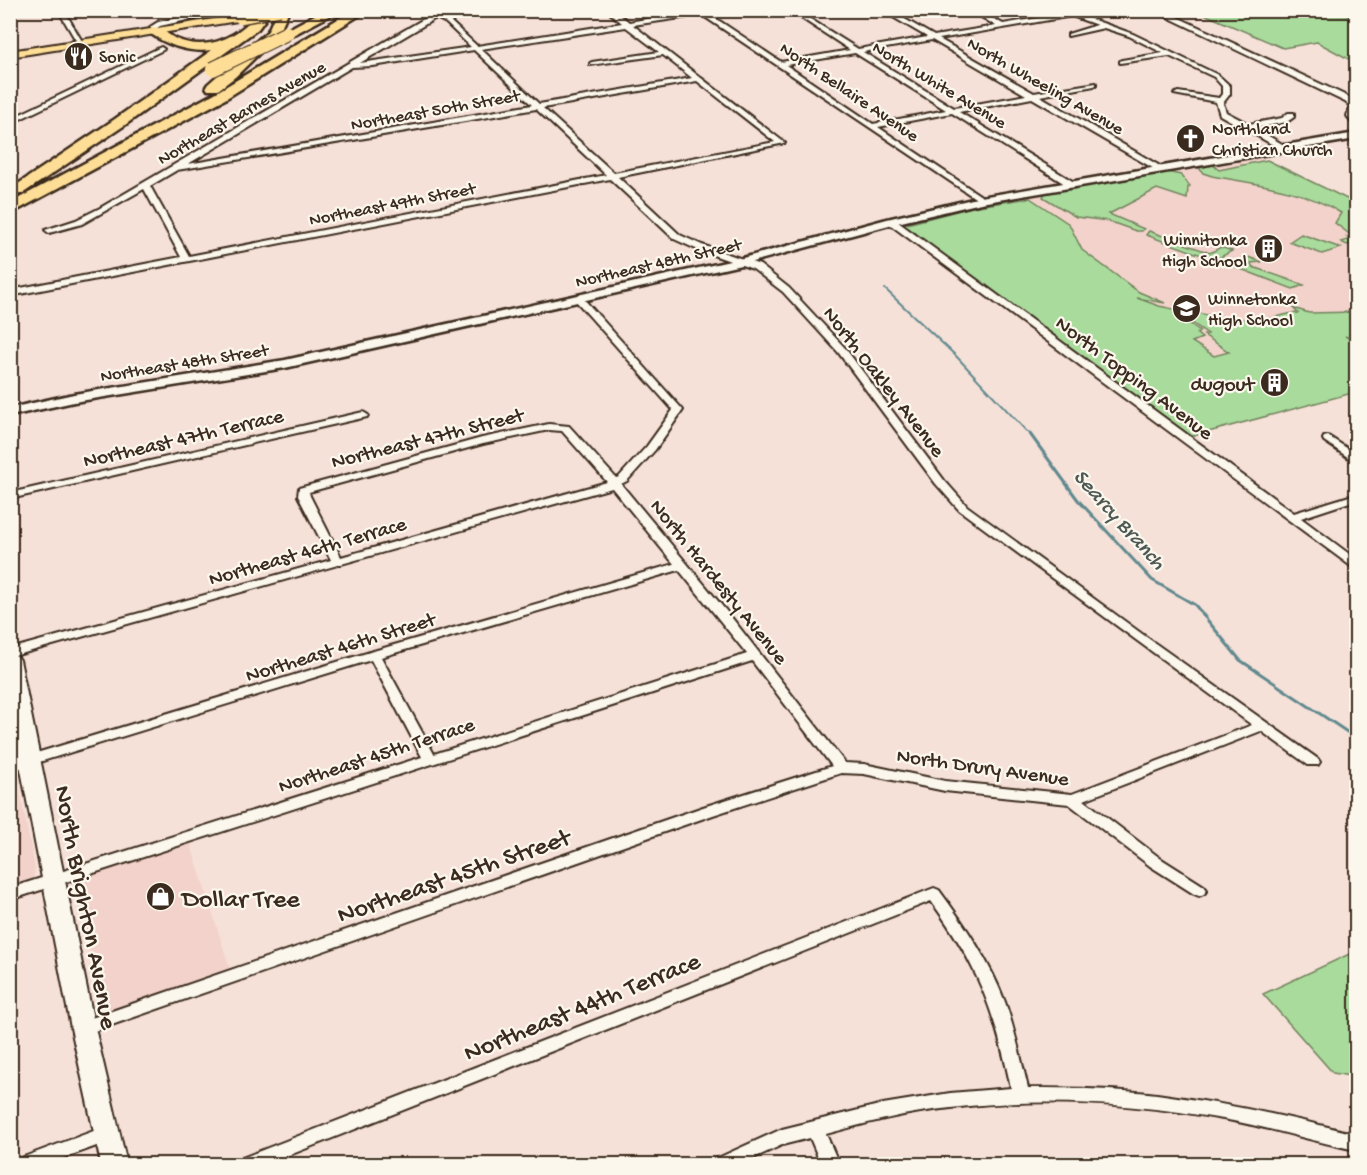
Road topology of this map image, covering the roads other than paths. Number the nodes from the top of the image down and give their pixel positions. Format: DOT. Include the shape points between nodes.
graph roads {
  1 [pos="62,10"];
  2 [pos="229,10"];
  3 [pos="266,10"];
  4 [pos="281,10"];
  5 [pos="334,10"];
  6 [pos="362,10"];
  7 [pos="445,10"];
  8 [pos="609,10"];
  9 [pos="720,10"];
  10 [pos="884,10"];
  11 [pos="973,10"];
  12 [pos="1064,10"];
  13 [pos="1100,10"];
  14 [pos="1156,10"];
  15 [pos="1342,10"];
  16 [pos="792,11"];
  17 [pos="702,12"];
  18 [pos="246,13"];
  19 [pos="1073,15"];
  20 [pos="437,16"];
  21 [pos="1356,16"];
  22 [pos="628,24"];
  23 [pos="1102,26"];
  24 [pos="1003,27"];
  25 [pos="155,31"];
  26 [pos="1070,35"];
  27 [pos="237,37"];
  28 [pos="934,39"];
  29 [pos="80,43"];
  30 [pos="476,48"];
  31 [pos="161,49"];
  32 [pos="857,51"];
  33 [pos="666,53"];
  34 [pos="10,54"];
  35 [pos="1169,54"];
  36 [pos="1122,62"];
  37 [pos="352,64"];
  38 [pos="592,64"];
  39 [pos="780,64"];
  40 [pos="699,79"];
  41 [pos="1094,84"];
  42 [pos="1178,94"];
  43 [pos="1032,96"];
  44 [pos="1220,100"];
  45 [pos="536,106"];
  46 [pos="956,111"];
  47 [pos="1291,115"];
  48 [pos="10,122"];
  49 [pos="120,122"];
  50 [pos="1356,123"];
  51 [pos="872,126"];
  52 [pos="1247,127"];
  53 [pos="148,134"];
  54 [pos="1356,134"];
  55 [pos="1285,148"];
  56 [pos="176,168"];
  57 [pos="1161,169"];
  58 [pos="611,176"];
  59 [pos="146,184"];
  60 [pos="1071,184"];
  61 [pos="10,195"];
  62 [pos="981,200"];
  63 [pos="10,209"];
  64 [pos="891,221"];
  65 [pos="49,230"];
  66 [pos="186,259"];
  67 [pos="741,262"];
  68 [pos="10,293"];
  69 [pos="579,299"];
  70 [pos="10,412"];
  71 [pos="363,415"];
  72 [pos="561,427"];
  73 [pos="1328,438"];
  74 [pos="1356,458"];
  75 [pos="614,483"];
  76 [pos="10,496"];
  77 [pos="1356,497"];
  78 [pos="1293,517"];
  79 [pos="337,560"];
  80 [pos="1356,564"];
  81 [pos="682,565"];
  82 [pos="10,653"];
  83 [pos="374,655"];
  84 [pos="755,656"];
  85 [pos="10,660"];
  86 [pos="1263,725"];
  87 [pos="430,759"];
  88 [pos="1313,762"];
  89 [pos="20,763"];
  90 [pos="841,768"];
  91 [pos="1073,799"];
  92 [pos="55,880"];
  93 [pos="1199,890"];
  94 [pos="10,894"];
  95 [pos="83,1028"];
  96 [pos="1020,1096"];
  97 [pos="815,1129"];
  98 [pos="107,1134"];
  99 [pos="1356,1142"];
  100 [pos="27,1164"];
  101 [pos="114,1164"];
  102 [pos="248,1164"];
  103 [pos="724,1164"];
  104 [pos="830,1164"];
  1 -- 29 [label="street"];
  2 -- 25 [label="street" via="158,24 153,27"];
  3 -- 27 [label="highway" via="254,26"];
  4 -- 18 [label="main road, bridge"];
  4 -- 53 [label="highway" via="273,33 230,74"];
  5 -- 49 [label="highway, bridge" via="213,69"];
  6 -- 53 [label="highway" via="234,88"];
  7 -- 20 [label="street, Northeast Barnes Avenue"];
  8 -- 22 [label="street"];
  9 -- 17 [label="street"];
  10 -- 28 [label="street, North Wheeling Avenue"];
  11 -- 24 [label="street"];
  12 -- 19 [label="street"];
  13 -- 19 [label="street"];
  14 -- 50 [label="street" via="1348,100 1354,106 1351,116"];
  15 -- 21 [label="street"];
  16 -- 32 [label="street, North White Avenue"];
  17 -- 22 [label="street"];
  17 -- 39 [label="street, North Bellaire Avenue"];
  18 -- 25 [label="main road"];
  19 -- 23 [label="street"];
  19 -- 24 [label="street"];
  20 -- 30 [label="street, North Oakley Avenue"];
  20 -- 37 [label="street, Northeast Barnes Avenue"];
  22 -- 30 [label="street"];
  22 -- 33 [label="street"];
  23 -- 26 [label="street"];
  23 -- 35 [label="street"];
  24 -- 28 [label="street"];
  25 -- 27 [label="highway" via="192,48 214,46"];
  25 -- 29 [label="main road"];
  27 -- 49 [label="highway"];
  28 -- 32 [label="street"];
  28 -- 43 [label="street, North Wheeling Avenue"];
  29 -- 34 [label="main road"];
  30 -- 37 [label="street"];
  30 -- 45 [label="street, North Oakley Avenue"];
  31 -- 48 [label="street"];
  32 -- 39 [label="street"];
  32 -- 46 [label="street, North White Avenue"];
  33 -- 38 [label="street"];
  33 -- 40 [label="street"];
  35 -- 36 [label="street"];
  35 -- 44 [label="street" via="1223,82 1227,92"];
  37 -- 56 [label="street, Northeast Barnes Avenue"];
  39 -- 51 [label="street, North Bellaire Avenue"];
  40 -- 45 [label="street, Northeast 50th Street"];
  40 -- 58 [label="street, Northeast 49th Street" via="779,143"];
  41 -- 43 [label="street"];
  42 -- 44 [label="street"];
  43 -- 46 [label="street"];
  43 -- 57 [label="street, North Wheeling Avenue"];
  44 -- 52 [label="street" via="1222,112"];
  45 -- 56 [label="street, Northeast 50th Street"];
  45 -- 58 [label="street, North Oakley Avenue"];
  46 -- 51 [label="street"];
  46 -- 60 [label="street, North White Avenue"];
  47 -- 52 [label="street"];
  49 -- 61 [label="highway"];
  51 -- 62 [label="street, North Bellaire Avenue"];
  52 -- 55 [label="street"];
  53 -- 63 [label="highway"];
  54 -- 55 [label="street, Northeast 48th Street"];
  55 -- 57 [label="street, Northeast 48th Street"];
  56 -- 59 [label="street, Northeast Barnes Avenue"];
  57 -- 60 [label="street, Northeast 48th Street"];
  58 -- 66 [label="street, Northeast 49th Street"];
  58 -- 67 [label="street, North Oakley Avenue" via="677,237"];
  59 -- 65 [label="street, Northeast Barnes Avenue" via="79,222"];
  59 -- 66 [label="street"];
  60 -- 62 [label="street, Northeast 48th Street"];
  62 -- 64 [label="street, Northeast 48th Street"];
  64 -- 67 [label="street, Northeast 48th Street"];
  64 -- 78 [label="street, North Topping Avenue"];
  66 -- 68 [label="street, Northeast 49th Street"];
  67 -- 69 [label="street, Northeast 48th Street"];
  67 -- 86 [label="street, North Oakley Avenue" via="766,274 846,356 941,485 963,508"];
  69 -- 70 [label="street, Northeast 48th Street" via="285,364"];
  69 -- 75 [label="street" via="678,411 651,448 623,479"];
  71 -- 76 [label="street, Northeast 47th Terrace"];
  72 -- 75 [label="street, North Hardesty Avenue" via="570,430"];
  72 -- 79 [label="street, Northeast 47th Street" via="482,441 303,490"];
  73 -- 74 [label="street"];
  75 -- 79 [label="street, Northeast 46th Terrace"];
  75 -- 81 [label="street, North Hardesty Avenue"];
  77 -- 78 [label="street"];
  78 -- 80 [label="street, North Topping Avenue"];
  79 -- 82 [label="street, Northeast 46th Terrace" via="251,588"];
  81 -- 83 [label="street, Northeast 46th Street"];
  81 -- 84 [label="street, North Hardesty Avenue"];
  83 -- 87 [label="street"];
  83 -- 89 [label="street, Northeast 46th Street"];
  84 -- 87 [label="street, Northeast 45th Terrace"];
  84 -- 90 [label="street, North Hardesty Avenue"];
  85 -- 89 [label="main road, North Brighton Avenue"];
  86 -- 88 [label="street, North Oakley Avenue"];
  86 -- 91 [label="street"];
  87 -- 92 [label="street, Northeast 45th Terrace"];
  89 -- 92 [label="main road, North Brighton Avenue"];
  90 -- 91 [label="street, North Drury Avenue" via="945,786"];
  90 -- 95 [label="street, Northeast 45th Street"];
  91 -- 93 [label="street, North Drury Avenue" via="1155,862"];
  92 -- 94 [label="street, Northeast 45th Terrace"];
  92 -- 95 [label="main road, North Brighton Avenue"];
  95 -- 98 [label="main road, North Brighton Avenue"];
  96 -- 97 [label="street" via="902,1108"];
  96 -- 99 [label="street" via="1054,1093 1206,1107"];
  96 -- 102 [label="street, Northeast 44th Terrace" via="1009,1041 992,990 966,939 934,894"];
  97 -- 103 [label="street" via="778,1139"];
  97 -- 104 [label="street"];
  98 -- 100 [label="street"];
  98 -- 101 [label="main road, North Brighton Avenue"];
}
